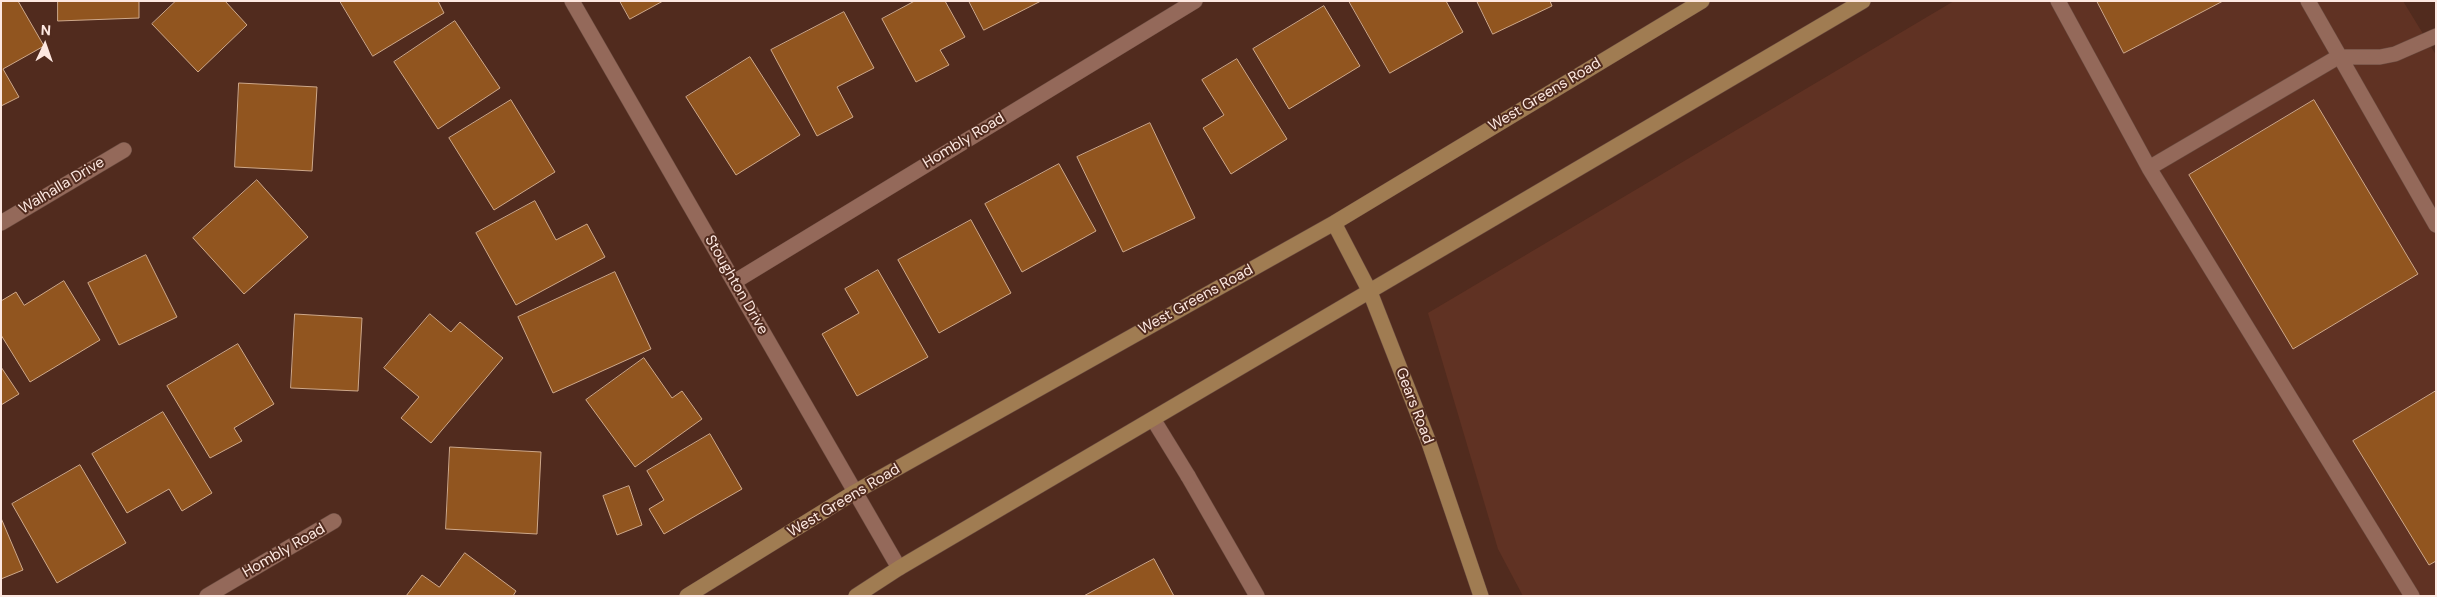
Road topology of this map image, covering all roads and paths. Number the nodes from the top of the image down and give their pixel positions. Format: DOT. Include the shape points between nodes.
graph roads {
  1 [pos="572,1"];
  2 [pos="1195,1"];
  3 [pos="1702,1"];
  4 [pos="1863,1"];
  5 [pos="2058,1"];
  6 [pos="2308,1"];
  7 [pos="2436,36"];
  8 [pos="2338,58"];
  9 [pos="124,150"];
  10 [pos="2149,168"];
  11 [pos="1,223"];
  12 [pos="1334,223"];
  13 [pos="2436,225"];
  14 [pos="734,282"];
  15 [pos="1370,292"];
  16 [pos="1153,419"];
  17 [pos="855,492"];
  18 [pos="334,521"];
  19 [pos="899,568"];
  20 [pos="207,596"];
  21 [pos="687,596"];
  22 [pos="856,596"];
  23 [pos="1257,596"];
  24 [pos="1481,596"];
  25 [pos="2412,596"];
  1 -- 14 [label="street, Stoughton Drive"];
  2 -- 14 [label="street, Hombly Road"];
  3 -- 12 [label="main road, West Greens Road"];
  4 -- 15 [label="main road"];
  5 -- 10 [label="street"];
  6 -- 8 [label="street"];
  7 -- 8 [label="street" via="2395,54"];
  8 -- 10 [label="street"];
  8 -- 13 [label="street"];
  9 -- 11 [label="street, Walhalla Drive"];
  10 -- 25 [label="street"];
  12 -- 15 [label="main road, Gears Road"];
  12 -- 17 [label="main road, West Greens Road"];
  14 -- 17 [label="street, Stoughton Drive"];
  15 -- 16 [label="main road"];
  15 -- 24 [label="main road, Gears Road" via="1428,440"];
  16 -- 19 [label="main road"];
  16 -- 23 [label="street"];
  17 -- 19 [label="street, Stoughton Drive"];
  17 -- 21 [label="main road, West Greens Road"];
  18 -- 20 [label="street, Hombly Road"];
  19 -- 22 [label="main road"];
}
